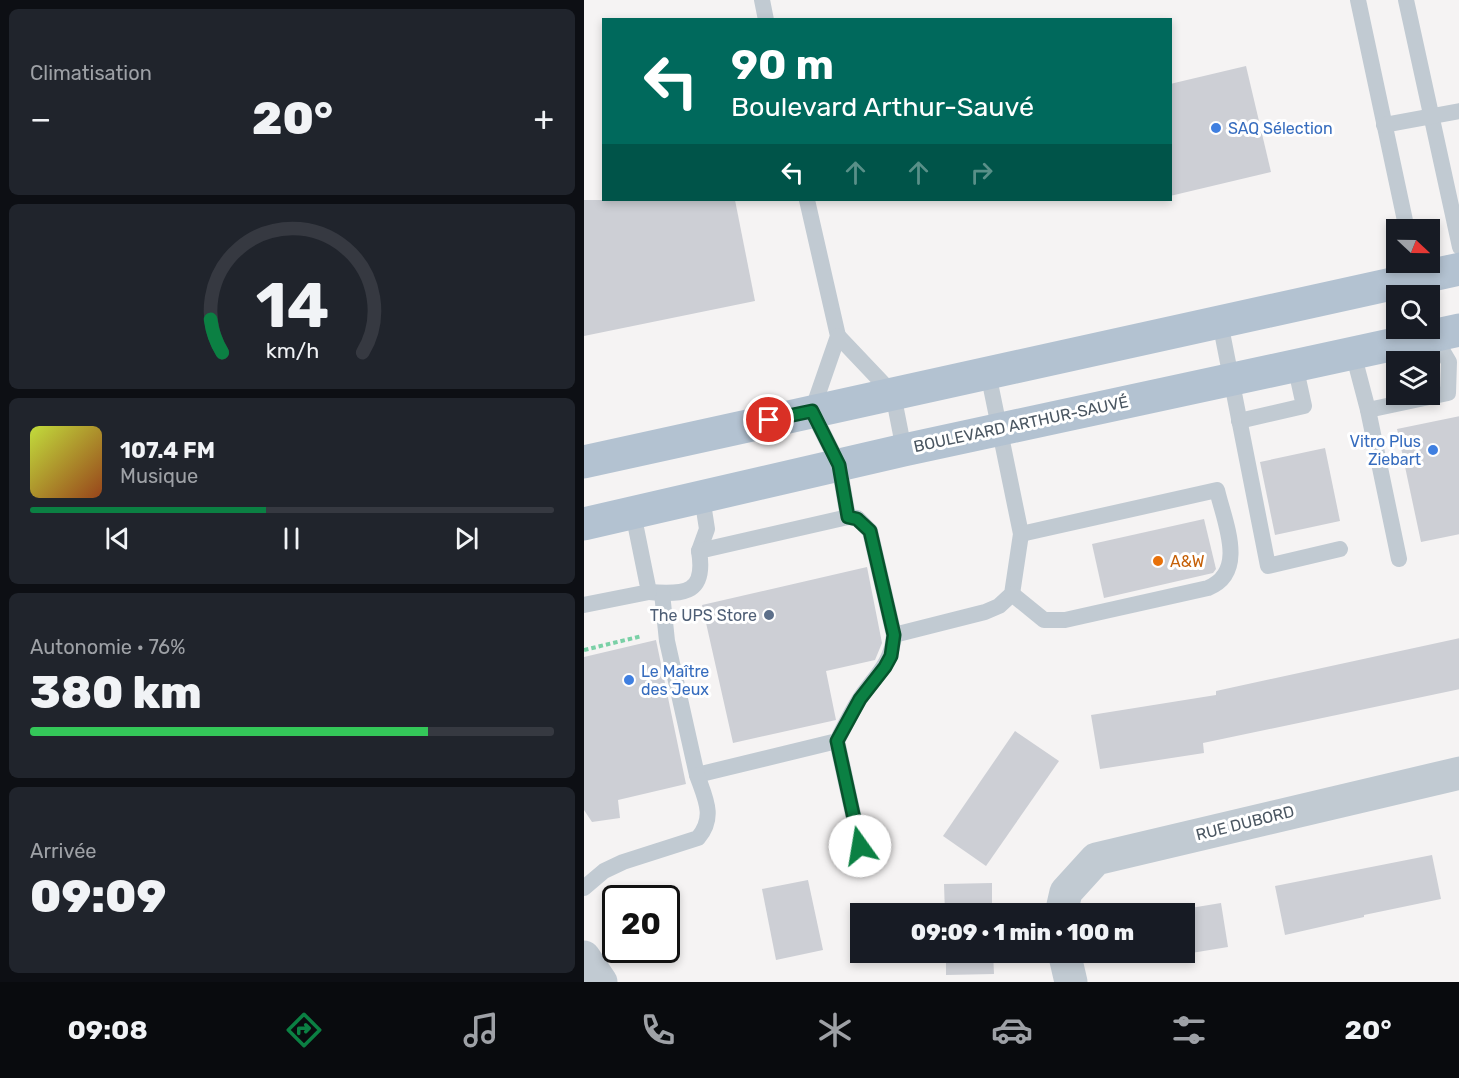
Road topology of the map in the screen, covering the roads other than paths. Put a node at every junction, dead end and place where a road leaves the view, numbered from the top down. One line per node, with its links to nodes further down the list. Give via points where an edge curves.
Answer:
1 (762, 0): 4 (lane)
2 (1358, 0): 7 (lane)
3 (1406, 0): 6 (lane)
4 (766, 18)
5 (1460, 111): 6 (lane)
6 (1431, 116): 7 (lane); 10 (lane)
7 (1385, 125): 9 (lane)
8 (807, 201): 14 (lane)
9 (1405, 219)
10 (1460, 247)
11 (1460, 269): 12 (main road)
12 (1418, 279): 13 (main road)
13 (1220, 322): 18 (main road); 19 (lane)
14 (838, 336): 20 (lane); 22 (lane)
15 (1446, 340): 16 (main road, BOULEVARD ARTHUR-SAUVÉ); 21 (lane, via 1448,393)
16 (1353, 353): 17 (main road, BOULEVARD ARTHUR-SAUVÉ); 21 (lane)
17 (1295, 365): 19 (main road, BOULEVARD ARTHUR-SAUVÉ); 23 (lane, via 1304,406)
18 (988, 373): 20 (main road); 24 (lane)
19 (1230, 380): 23 (lane); 24 (main road, BOULEVARD ARTHUR-SAUVÉ)
20 (893, 394): 22 (main road); 25 (lane)
21 (1368, 410): 35 (lane)
22 (812, 411): 26 (main road); 27 (lane)
23 (1239, 421): 33 (lane, via 1268,566)
24 (998, 429): 25 (main road, BOULEVARD ARTHUR-SAUVÉ); 32 (lane)
25 (904, 450): 27 (main road, BOULEVARD ARTHUR-SAUVÉ)
26 (584, 462)
27 (839, 465): 28 (main road, BOULEVARD ARTHUR-SAUVÉ); 30 (lane)
28 (702, 497): 29 (main road, BOULEVARD ARTHUR-SAUVÉ); 34 (lane, via 707,529)
29 (633, 513): 31 (main road, BOULEVARD ARTHUR-SAUVÉ); 36 (lane)
30 (848, 517): 34 (lane); 39 (lane, via 857,519 870,531)
31 (584, 524)
32 (1021, 534): 37 (lane); 37 (lane, via 1217,490 1232,560 1227,575 1216,585 1057,621 1036,616)
33 (1340, 549)
34 (699, 550): 36 (lane, via 702,569 695,587 673,594)
35 (1399, 559)
36 (656, 593): 38 (lane); 42 (lane)
37 (1012, 594): 39 (lane, via 985,612)
38 (584, 605)
39 (894, 635): 40 (lane, via 891,656 860,699)
40 (837, 741): 42 (lane); 43 (lane)
41 (1460, 772): 45 (street, RUE DUBORD, via 1096,859 1066,892)
42 (697, 775): 44 (lane, via 709,819 698,838 623,862 604,871)
43 (860, 846)
44 (584, 888)
45 (1064, 903)
46 (584, 957): 48 (street)
47 (1067, 963): 49 (street)
48 (601, 982)
49 (1071, 982)

